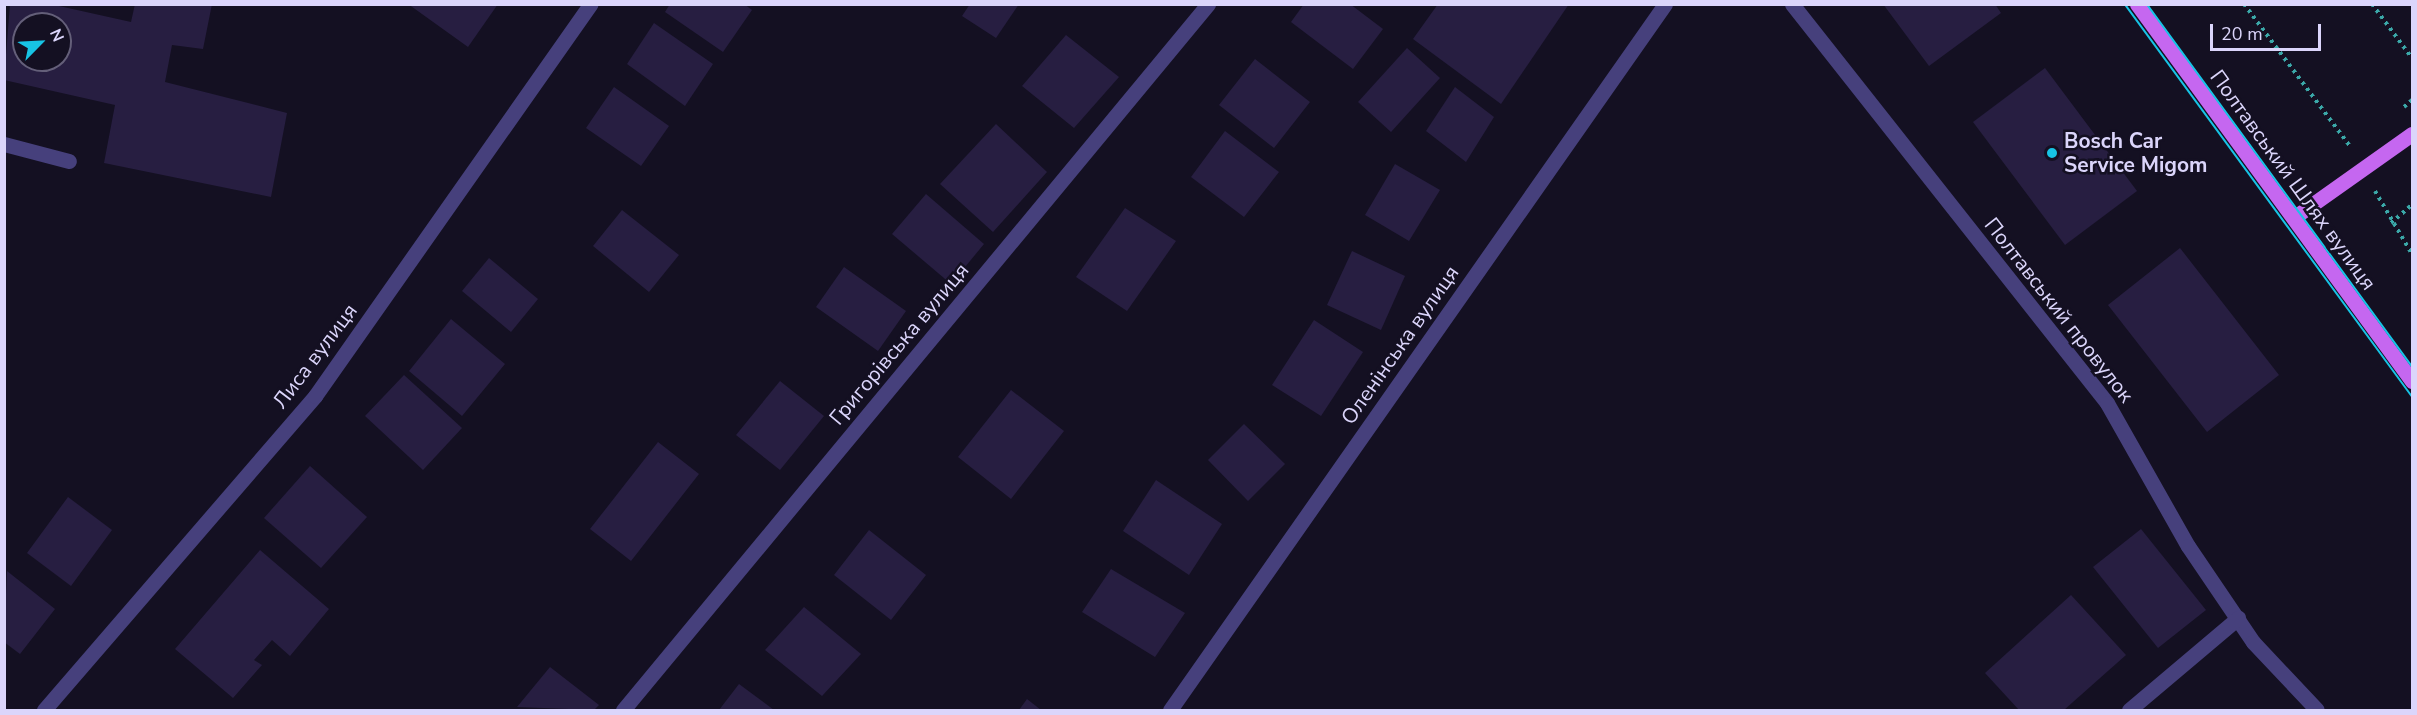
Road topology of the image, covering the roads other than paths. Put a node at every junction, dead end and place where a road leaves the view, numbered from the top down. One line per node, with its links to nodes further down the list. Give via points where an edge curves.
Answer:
1 (590, 4): 12 (street, Лиса вулиця, via 315,396)
2 (1208, 4): 13 (street, Григорівська вулиця)
3 (1665, 4): 14 (street, Оленінська вулиця)
4 (1792, 4): 11 (street, Полтавський провулок, via 2108,403 2188,546)
5 (2137, 4): 9 (main road, Полтавський Шлях вулиця)
6 (2412, 134): 9 (main road)
7 (4, 144): 8 (street)
8 (69, 161)
9 (2296, 216): 10 (main road, Полтавський Шлях вулиця)
10 (2412, 381)
11 (2238, 618): 15 (street); 16 (street, Полтавський провулок)
12 (44, 711)
13 (623, 711)
14 (1170, 711)
15 (2129, 711)
16 (2317, 711)

